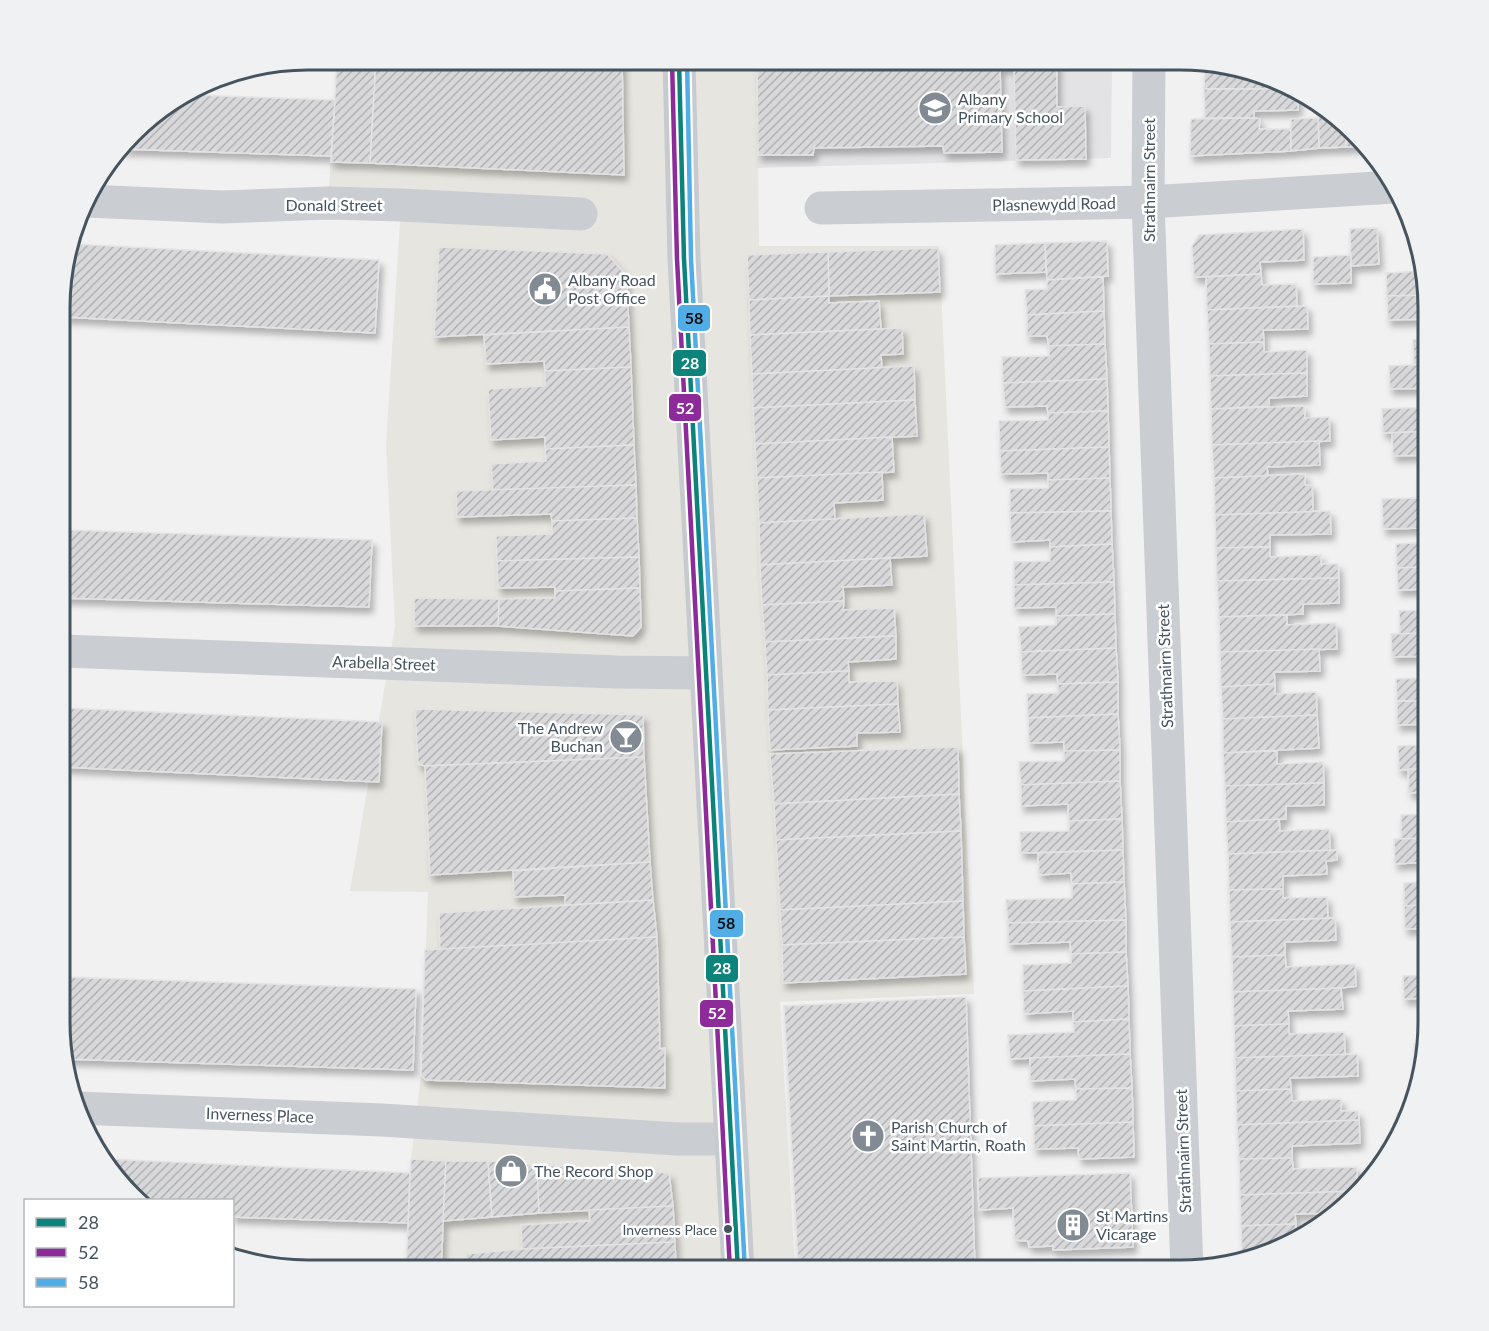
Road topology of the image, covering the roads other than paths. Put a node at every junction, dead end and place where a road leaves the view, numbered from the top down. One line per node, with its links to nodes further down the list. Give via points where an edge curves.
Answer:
1 (679, 70): 9 (main road, via 682,210)
2 (1149, 70): 5 (street, Strathnairn Street)
3 (1385, 188): 5 (street, Plasnewydd Road)
4 (96, 201): 7 (street, Donald Street, via 222,207 370,204)
5 (1148, 202): 6 (street, Plasnewydd Road); 13 (street, Strathnairn Street)
6 (821, 208)
7 (581, 214)
8 (70, 651): 9 (street, Arabella Street)
9 (705, 673): 11 (main road)
10 (87, 1108): 11 (street, Inverness Place)
11 (730, 1139): 12 (main road)
12 (737, 1261)
13 (1187, 1261)

